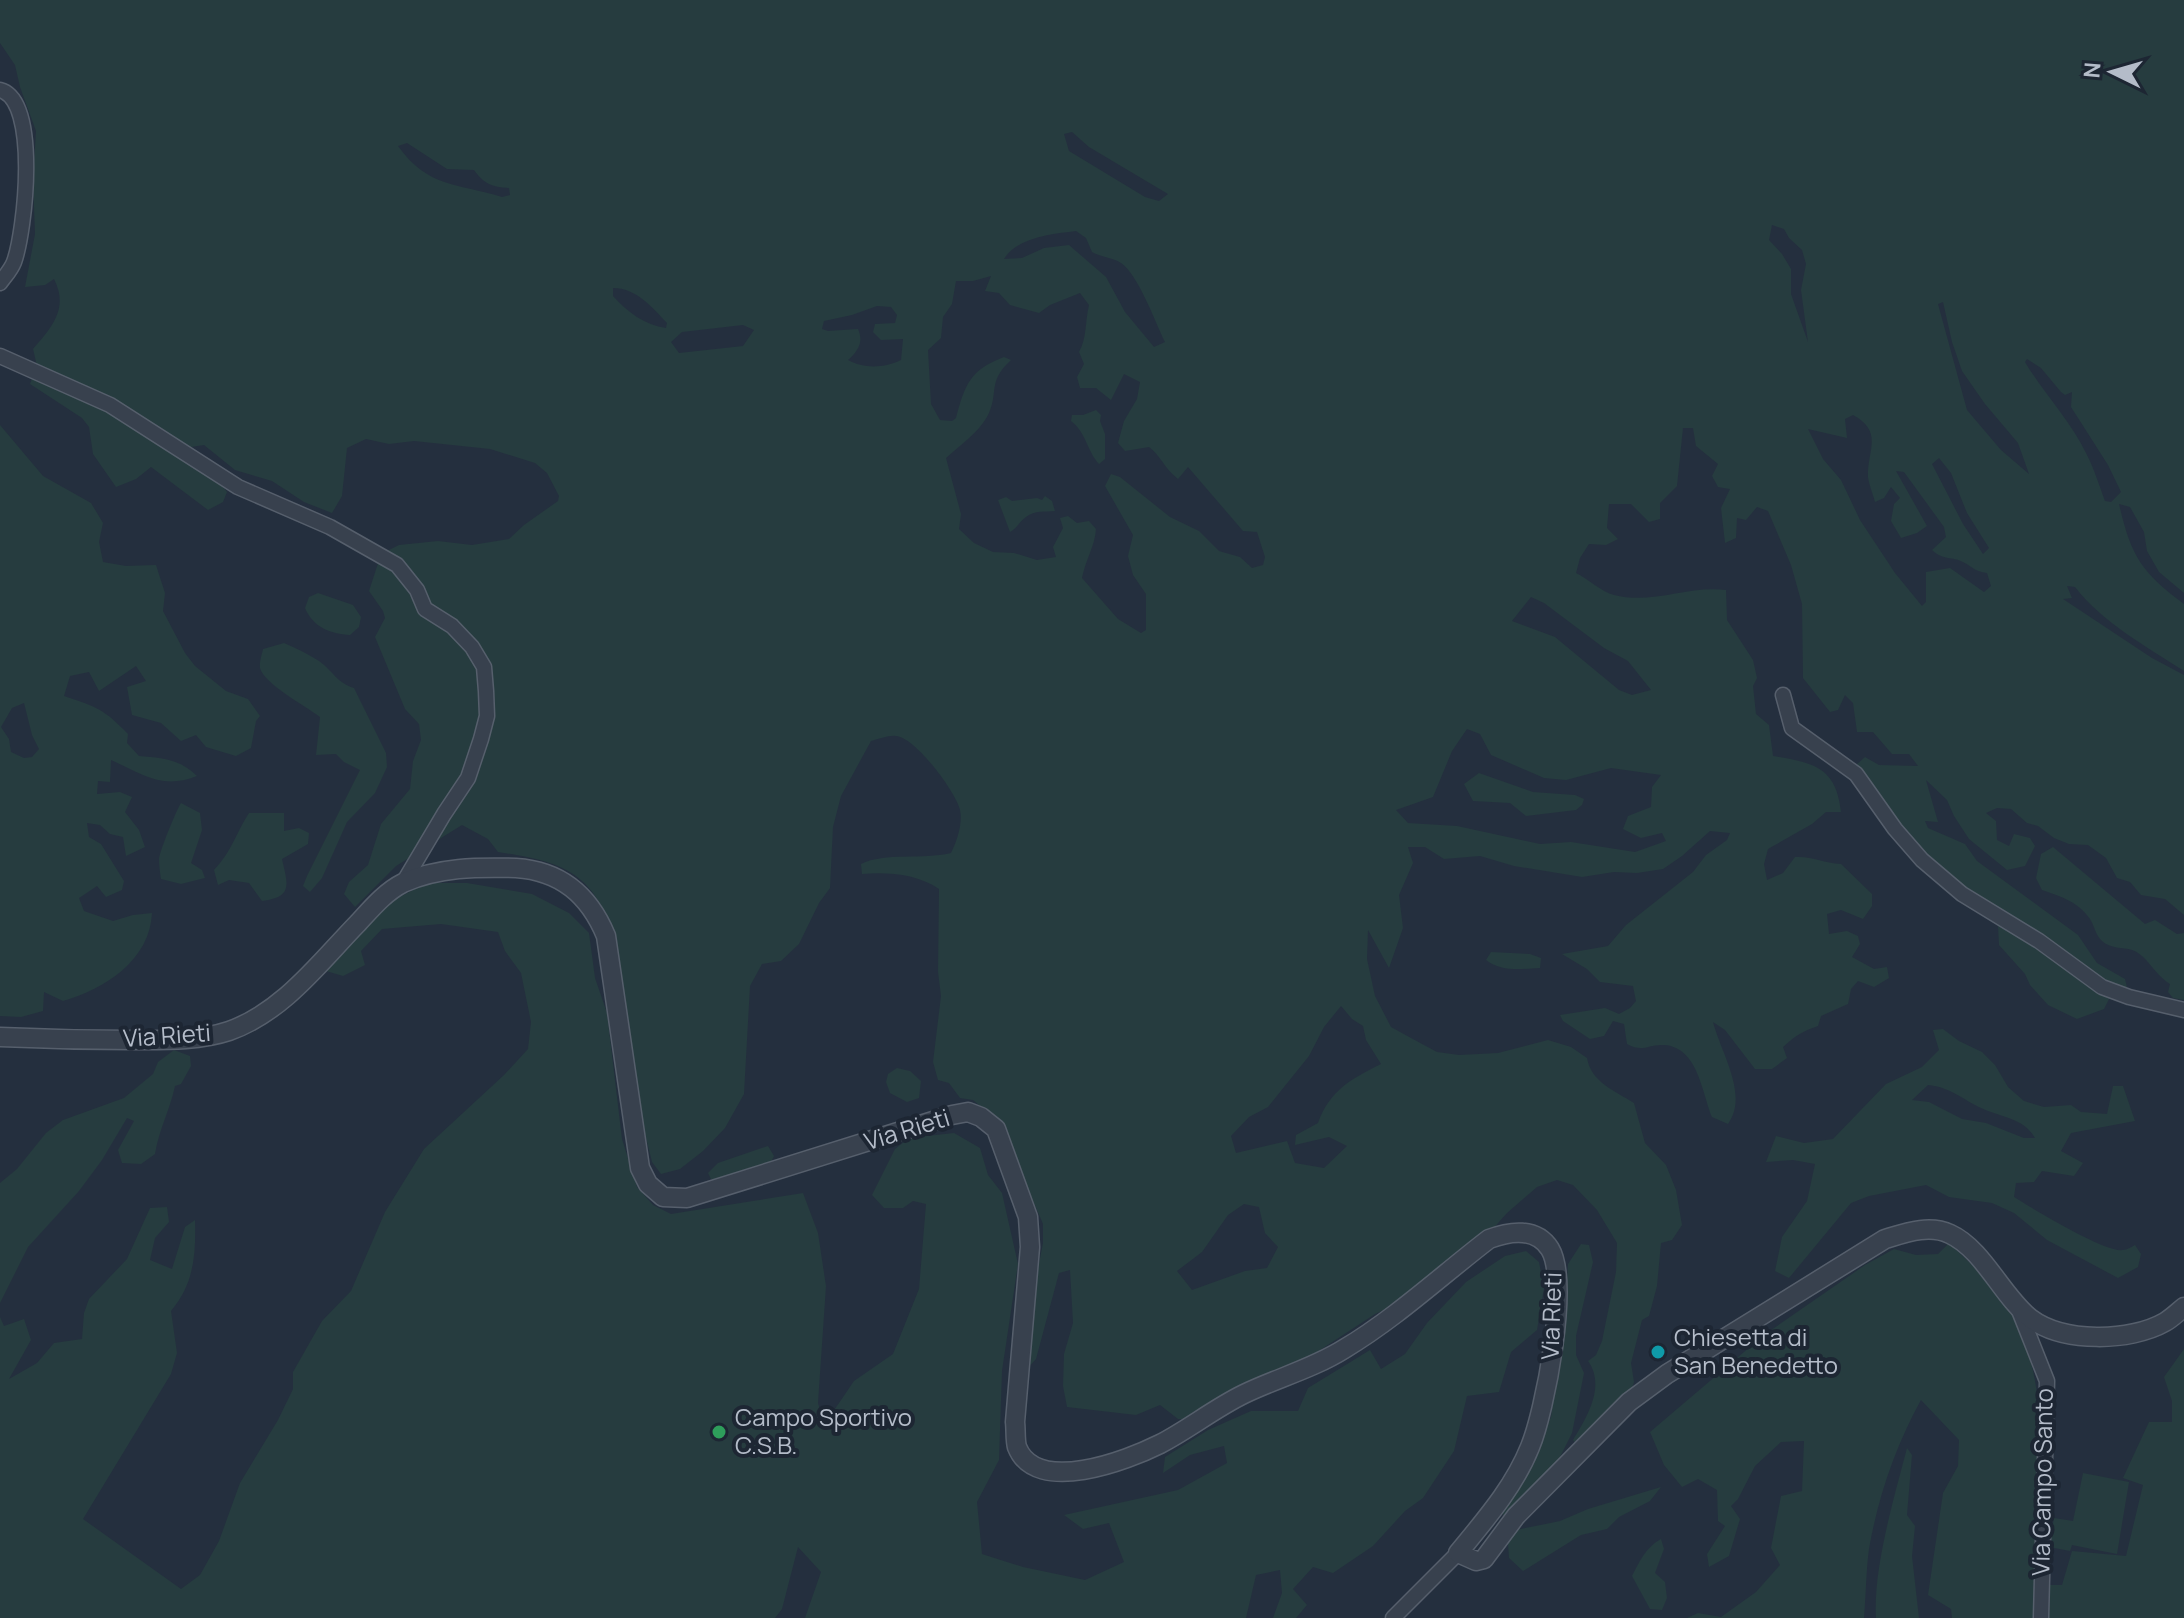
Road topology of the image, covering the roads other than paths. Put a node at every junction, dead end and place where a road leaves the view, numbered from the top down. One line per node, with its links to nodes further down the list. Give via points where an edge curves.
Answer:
1 (0, 90): 2 (street, via 14,100 22,119 27,178 14,262)
2 (0, 283)
3 (0, 356): 5 (street, via 110,405 238,487 330,527 397,565 425,609 472,647 484,667 487,716 481,739 468,778)
4 (1783, 695): 6 (street, via 1792,728 1856,774 1904,840 1962,894 2102,987)
5 (403, 883): 7 (street, Via Rieti, via 372,907 272,1009 228,1031 169,1040); 10 (street, Via Rieti, via 469,866 534,869 571,885 588,902 606,936 640,1168 663,1197 687,1198 952,1115 968,1112 996,1129 1028,1217 1015,1422 1016,1445 1038,1469 1072,1472 1159,1445 1243,1394 1345,1349 1489,1239 1521,1231 1542,1241 1556,1265 1553,1348 1543,1413 1513,1481)
6 (2184, 1010)
7 (0, 1037)
8 (2016, 1303): 9 (street, via 2031,1319 2077,1336 2125,1336 2168,1321); 10 (street, via 1953,1235 1927,1230 1885,1239 1667,1374 1629,1402 1550,1481 1484,1559); 12 (street, Via Campo Santo, via 2047,1381)
9 (2184, 1307)
10 (1458, 1553): 11 (street)
11 (1393, 1618)
12 (2041, 1618)

